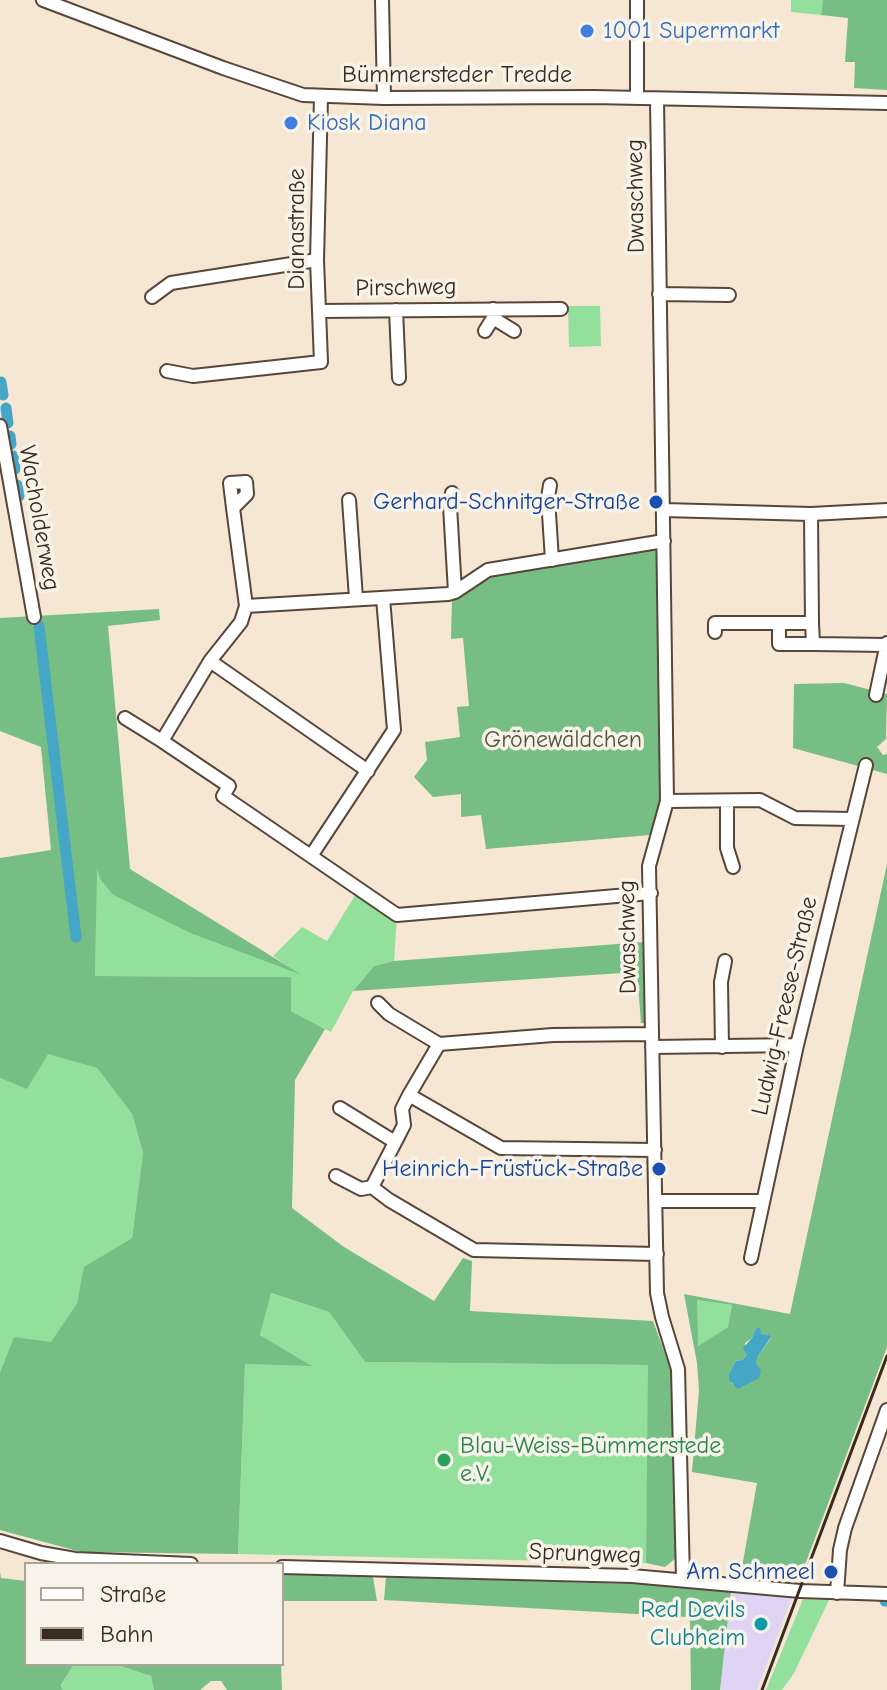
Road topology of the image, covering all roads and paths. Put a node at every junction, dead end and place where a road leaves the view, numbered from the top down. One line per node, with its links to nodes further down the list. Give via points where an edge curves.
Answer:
1 (43, 0): 4 (street, Bümmersteder Tredde, via 286,91)
2 (382, 0): 5 (street)
3 (637, 0): 6 (street)
4 (321, 97): 5 (street, Bümmersteder Tredde); 9 (street, Dianastraße)
5 (384, 98): 6 (street, Bümmersteder Tredde)
6 (637, 98): 7 (street, Bümmersteder Tredde)
7 (657, 99): 8 (street, Bümmersteder Tredde); 10 (street, Dwaschweg)
8 (887, 103)
9 (317, 260): 12 (street, via 171,283); 15 (street, Dianastraße)
10 (659, 294): 11 (street); 26 (street, Dwaschweg)
11 (729, 295)
12 (152, 297)
13 (561, 309): 16 (street, Pirschweg)
14 (396, 310): 15 (street, Pirschweg); 16 (street, Pirschweg); 20 (street)
15 (319, 311): 19 (street, Dianastraße, via 321,362 193,376)
16 (493, 314): 17 (street); 18 (street)
17 (485, 331)
18 (514, 331)
19 (167, 371)
20 (399, 378)
21 (0, 426): 35 (street, Wacholderweg)
22 (550, 485): 30 (street)
23 (452, 493): 31 (street)
24 (349, 500): 32 (street)
25 (233, 508): 34 (street)
26 (664, 510): 28 (street); 29 (street, Dwaschweg)
27 (887, 510): 28 (street)
28 (811, 514): 37 (street)
29 (664, 541): 30 (street); 47 (street, Dwaschweg)
30 (552, 560): 31 (street, via 488,570)
31 (455, 592): 33 (street)
32 (356, 598): 33 (street); 34 (street)
33 (383, 598): 46 (street, via 394,730)
34 (246, 606): 41 (street, via 241,622)
35 (34, 617)
36 (779, 623): 37 (street); 38 (street, via 715,623); 39 (street, via 779,644)
37 (812, 623): 39 (street)
38 (715, 632)
39 (813, 644): 40 (street)
40 (887, 644): 42 (street)
41 (210, 661): 44 (street); 46 (street)
42 (876, 695)
43 (125, 718): 44 (street)
44 (162, 741): 50 (street, via 229,786 223,796)
45 (866, 765): 49 (street, Ludwig-Freese-Straße)
46 (368, 771): 50 (street)
47 (667, 801): 48 (street); 52 (street, Dwaschweg, via 649,866)
48 (727, 801): 49 (street, via 760,800 795,818); 51 (street, via 727,848)
49 (852, 819): 57 (street, Ludwig-Freese-Straße)
50 (311, 856): 52 (street, via 397,915)
51 (733, 867)
52 (651, 893): 55 (street, Dwaschweg)
53 (725, 961): 58 (street)
54 (378, 1003): 56 (street)
55 (652, 1041): 56 (street, via 553,1035); 58 (street); 62 (street, Dwaschweg)
56 (439, 1044): 59 (street)
57 (797, 1045): 58 (street); 66 (street, Ludwig-Freese-Straße)
58 (722, 1047)
59 (409, 1095): 61 (street); 62 (street, via 501,1148)
60 (340, 1108): 61 (street)
61 (395, 1142): 64 (street)
62 (655, 1150): 65 (street, Dwaschweg)
63 (336, 1176): 64 (street, via 361,1189)
64 (372, 1187): 67 (street, via 474,1250)
65 (657, 1201): 66 (street); 67 (street, Dwaschweg)
66 (763, 1201): 68 (street, Ludwig-Freese-Straße)
67 (657, 1254): 73 (street, Dwaschweg, via 659,1305 678,1369)
68 (751, 1258)
69 (887, 1410): 74 (street, via 845,1528)
70 (0, 1541): 71 (street, via 75,1559)
71 (145, 1562)
72 (284, 1567): 73 (street, Sprungweg)
73 (683, 1579): 74 (street, Sprungweg)
74 (837, 1593): 75 (street, Sprungweg)
75 (887, 1594)

